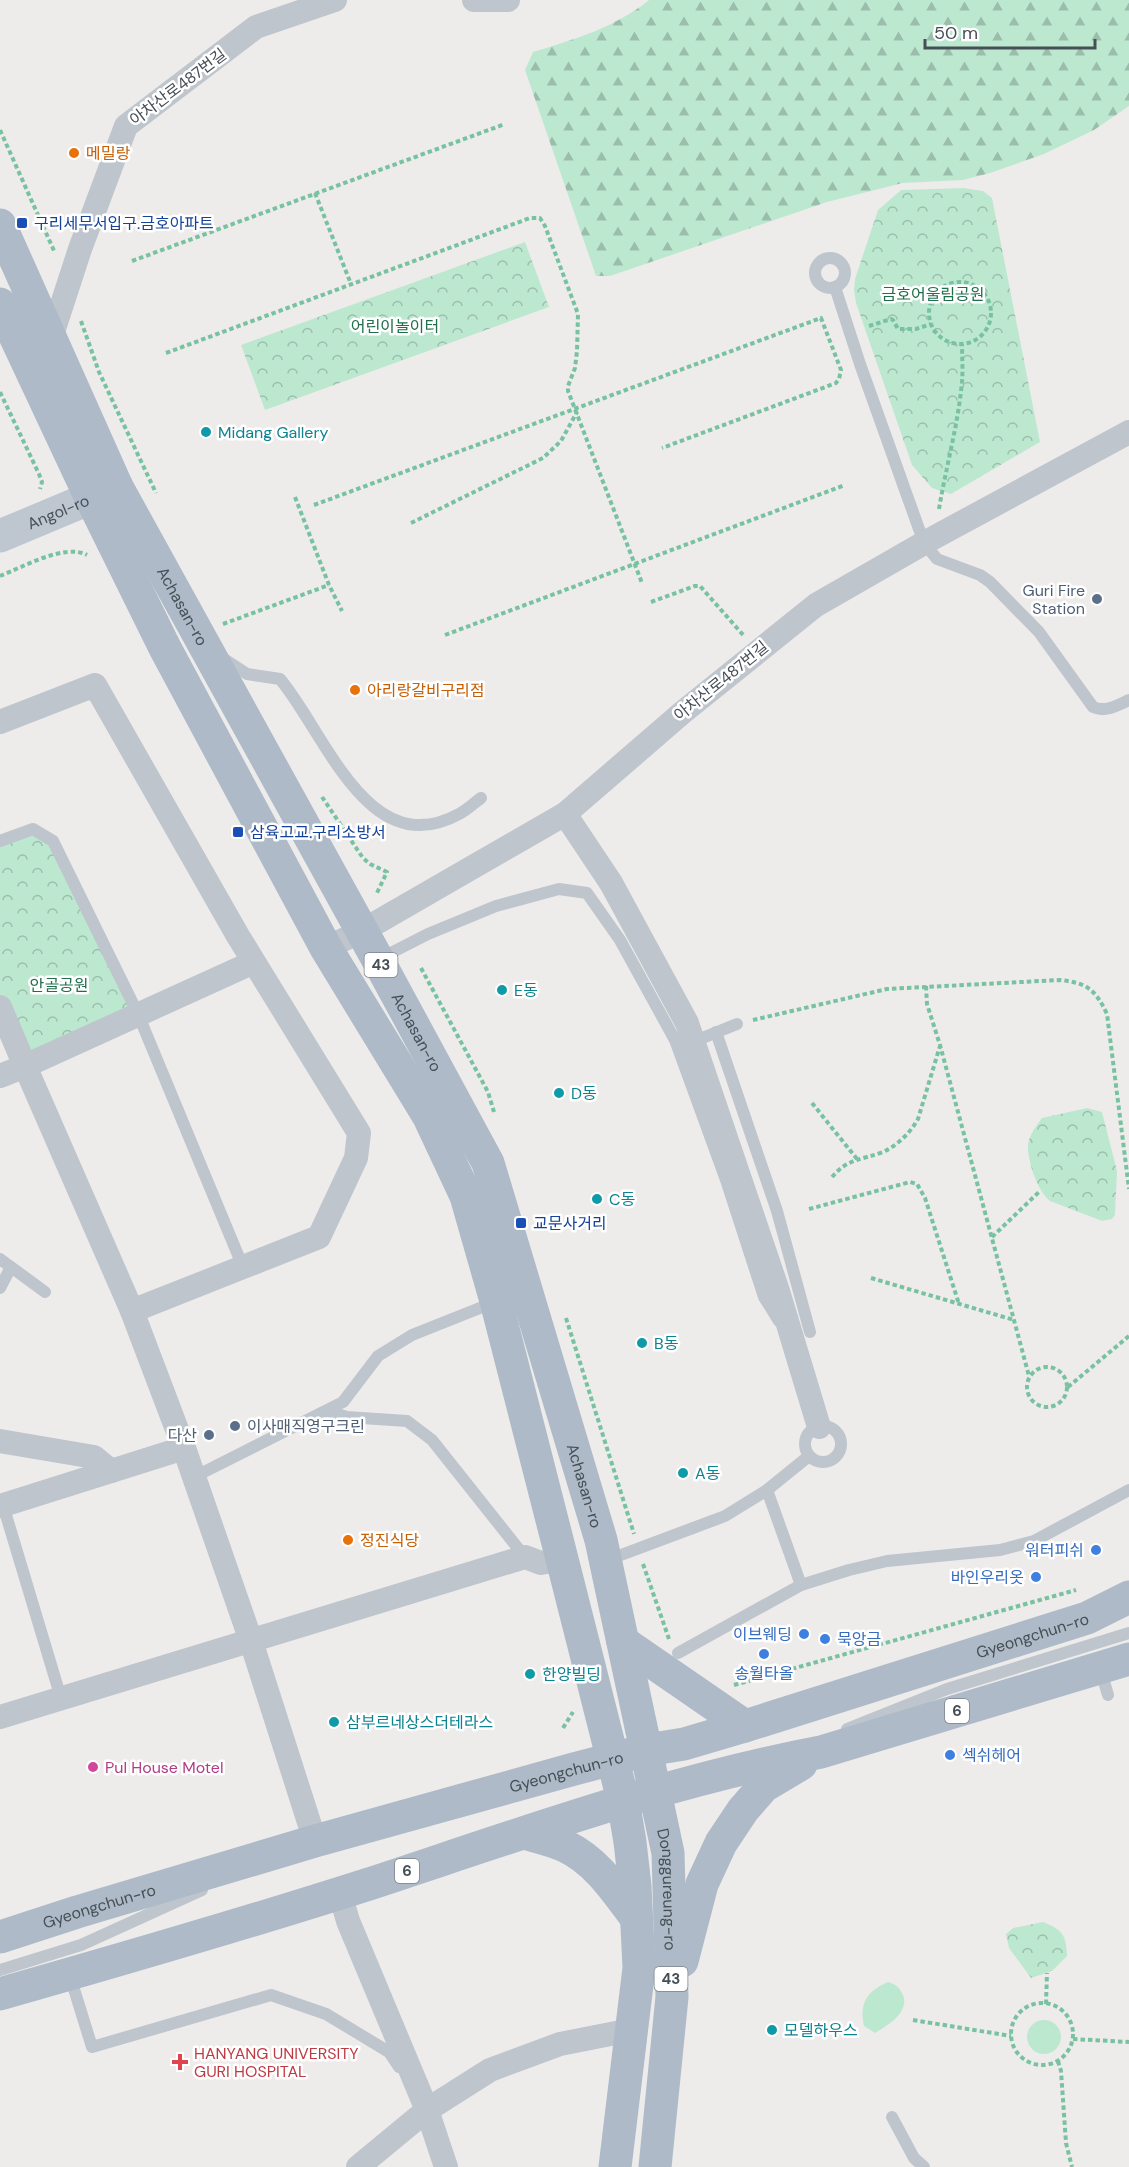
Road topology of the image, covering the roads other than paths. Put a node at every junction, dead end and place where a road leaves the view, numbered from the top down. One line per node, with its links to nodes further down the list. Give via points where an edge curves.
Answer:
1 (335, 0): 7 (street, 아차산로487번길, via 256,27 126,126)
2 (474, 0): 3 (street)
3 (508, 0)
4 (0, 225): 7 (main road, Achasan-ro / 43)
5 (835, 287): 11 (lane)
6 (0, 304): 9 (main road, Achasan-ro / 43)
7 (51, 338): 9 (main road, Achasan-ro / 43)
8 (1129, 432): 11 (street, 아차산로487번길)
9 (104, 493): 10 (street, Angol-ro); 12 (main road, Achasan-ro / 43); 20 (main road, Achasan-ro / 43, via 165,648)
10 (0, 536)
11 (924, 543): 13 (lane, via 937,560 990,582 1040,632 1094,707 1106,710); 16 (street, 아차산로487번길, via 816,605)
12 (215, 637): 15 (lane, via 247,674 280,679 341,771 371,806 405,824 436,824 460,814); 19 (main road, Achasan-ro / 43)
13 (1129, 700)
14 (0, 722): 22 (street, via 95,686)
15 (481, 798)
16 (565, 814): 18 (street); 19 (street, 아차산로487번길)
17 (0, 841): 24 (lane, via 33,829 53,841)
18 (598, 886): 21 (lane, via 559,889 496,906); 27 (street, via 657,965 687,1023)
19 (362, 931): 20 (street, 아차산로487번길); 21 (main road, Achasan-ro / 43)
20 (326, 948): 35 (main road, Achasan-ro / 43, via 429,1117 466,1196)
21 (378, 960): 50 (main road, Achasan-ro / 43, via 488,1163)
22 (254, 962): 24 (street); 32 (street, via 360,1133 356,1158 319,1237)
23 (0, 1006): 28 (street)
24 (138, 1014): 28 (street); 32 (lane)
25 (737, 1024): 26 (lane)
26 (716, 1032): 27 (lane); 37 (lane, via 777,1211)
27 (686, 1046): 37 (street, via 777,1288)
28 (25, 1066): 29 (street); 36 (street)
29 (0, 1076)
30 (0, 1259): 31 (lane)
31 (11, 1267): 33 (lane); 34 (lane)
32 (243, 1267): 36 (street)
33 (0, 1288)
34 (45, 1292)
35 (496, 1301): 38 (lane, via 412,1335 378,1356 343,1402); 49 (main road, Achasan-ro / 43)
36 (132, 1311): 41 (street)
37 (802, 1340): 39 (street)
38 (327, 1411): 44 (lane); 48 (lane, via 347,1417 407,1422 432,1440)
39 (819, 1427): 42 (lane, via 807,1438); 42 (lane, via 835,1431 841,1447 836,1457 826,1462)
40 (0, 1441): 43 (street, via 94,1458)
41 (184, 1448): 43 (street); 44 (street)
42 (809, 1456): 45 (lane)
43 (111, 1471): 47 (street)
44 (194, 1477): 56 (street)
45 (767, 1490): 50 (lane, via 725,1516); 51 (lane)
46 (1129, 1490): 51 (lane, via 1020,1546 887,1561)
47 (1, 1506): 60 (lane)
48 (525, 1557): 49 (street, via 542,1563); 56 (street)
49 (562, 1559): 66 (main road, Achasan-ro / 43)
50 (605, 1561): 57 (main road, Achasan-ro / 43)
51 (801, 1585): 58 (lane)
52 (1129, 1597): 53 (main road, Gyeongchun-ro)
53 (1085, 1603): 54 (lane); 62 (main road, Gyeongchun-ro)
54 (1129, 1613)
55 (1129, 1633): 65 (lane, via 947,1689)
56 (251, 1641): 60 (street); 70 (street)
57 (623, 1642): 62 (main road); 63 (main road, Achasan-ro / 43)
58 (678, 1653)
59 (1112, 1674): 64 (main road, 6)
60 (60, 1698): 61 (street)
61 (0, 1717)
62 (745, 1726): 63 (main road, Gyeongchun-ro)
63 (647, 1750): 66 (main road, Gyeongchun-ro); 67 (main road, Achasan-ro / 43)
64 (821, 1752): 65 (main road, 6); 77 (main road, via 764,1786 721,1843 702,1884)
65 (784, 1759): 67 (main road, 6)
66 (611, 1760): 68 (main road, Achasan-ro / 43); 70 (main road, Gyeongchun-ro)
67 (656, 1792): 68 (main road, 6); 77 (main road, Donggureung-ro / 43, via 669,1863)
68 (622, 1800): 69 (main road, 6); 72 (main road, Donggureung-ro / 43)
69 (524, 1833): 71 (main road, 6); 72 (main road, via 564,1845 584,1857 611,1884)
70 (305, 1844): 73 (main road, Gyeongchun-ro); 74 (lane, via 81,1945)
71 (340, 1893): 76 (main road, 6); 79 (street, via 348,1921)
72 (637, 1920): 78 (main road, Donggureung-ro / 43, via 639,1968)
73 (0, 1937)
74 (0, 1970)
75 (74, 1989): 79 (lane, via 92,2047 271,1995 326,2013 389,2052)
76 (0, 1994)
77 (672, 1997): 84 (main road, Donggureung-ro / 43)
78 (631, 2030): 79 (street, via 560,2044 490,2070); 83 (main road, Donggureung-ro / 43)
79 (428, 2110): 81 (street); 82 (street)
80 (892, 2117): 85 (lane)
81 (358, 2167)
82 (446, 2167)
83 (615, 2167)
84 (655, 2167)
85 (924, 2167)

